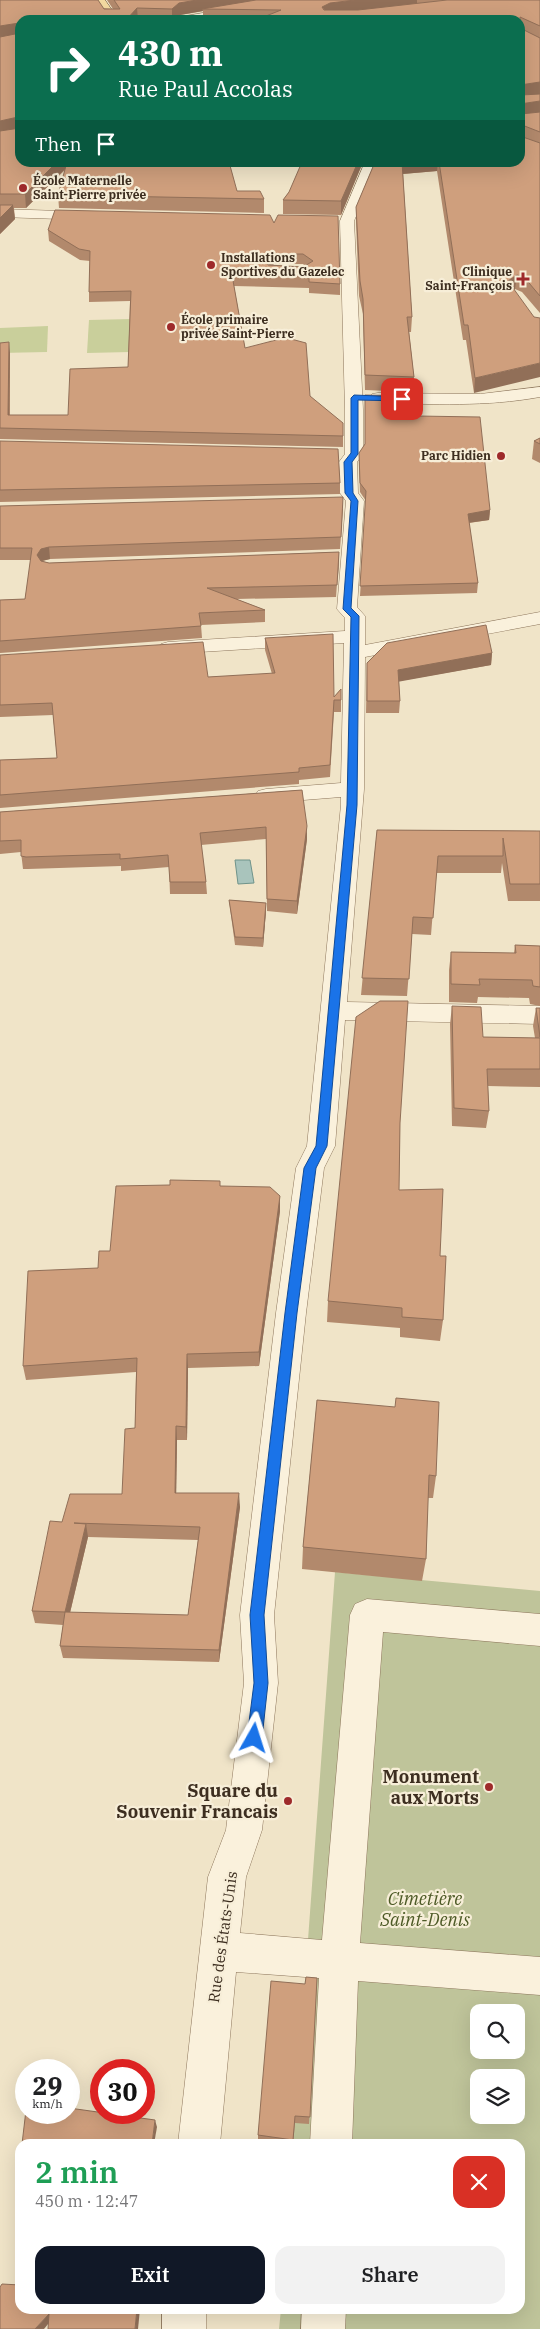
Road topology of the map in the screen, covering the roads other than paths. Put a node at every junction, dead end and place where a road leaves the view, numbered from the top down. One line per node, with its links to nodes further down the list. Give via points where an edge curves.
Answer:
1 (99, 0): 4 (main road)
2 (297, 0): 3 (street)
3 (175, 13)
4 (107, 15)
5 (370, 167): 9 (street, Rue des États-Unis)
6 (0, 213): 7 (street)
7 (104, 217)
8 (328, 221): 9 (street)
9 (347, 221): 10 (street, Rue des États-Unis)
10 (349, 270): 11 (street); 13 (street, Rue des États-Unis)
11 (332, 271)
12 (540, 392): 13 (street, via 513,398 471,400)
13 (354, 397): 15 (street, Rue des États-Unis, via 344,454 348,462 349,493 345,501 342,557 347,609 355,616)
14 (540, 618): 15 (street)
15 (354, 645): 16 (street); 17 (street, Rue des États-Unis)
16 (147, 649)
17 (353, 790): 18 (street); 19 (street, Rue des États-Unis)
18 (245, 797)
19 (335, 1011): 20 (street); 22 (street, Rue des États-Unis, via 321,1146 310,1168 291,1313 257,1615 261,1683 244,1830 227,1878)
20 (540, 1015)
21 (540, 1630): 23 (street, via 367,1615)
22 (219, 1951): 23 (street); 25 (street, Rue des États-Unis)
23 (338, 1961): 24 (street); 26 (street)
24 (540, 1976)
25 (200, 2139)
26 (331, 2139)
27 (184, 2314): 29 (street)
28 (324, 2314): 30 (street)
29 (184, 2329)
30 (323, 2329)

